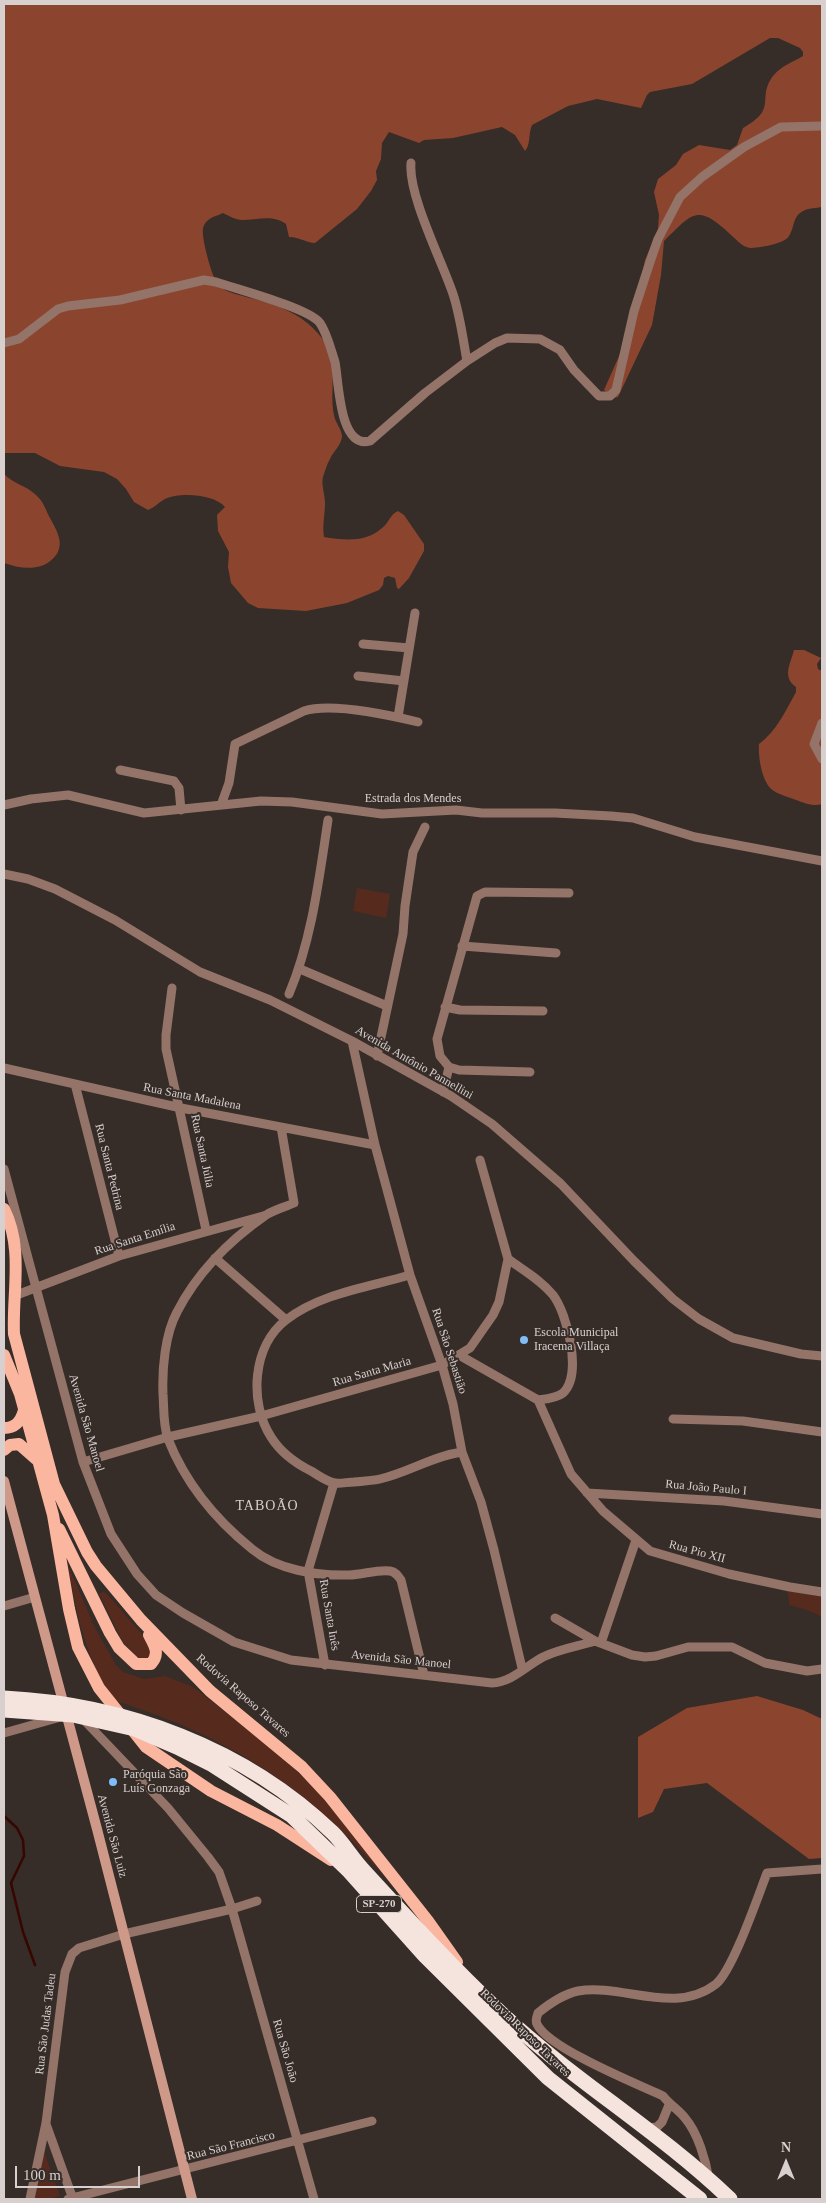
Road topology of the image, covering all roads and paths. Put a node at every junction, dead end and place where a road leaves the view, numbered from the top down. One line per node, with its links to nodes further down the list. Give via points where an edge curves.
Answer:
1 (822, 126): 4 (street, via 781,127 744,147 680,197 658,239 634,311 616,390 610,396 599,396 560,350 540,338 507,338)
2 (411, 163): 4 (street, via 410,174 416,194 454,296)
3 (4, 344): 4 (street, via 19,339 58,309 68,306 128,298 191,282 216,282 296,309 319,322 335,363 346,424 353,438 363,443 370,441)
4 (467, 362)
5 (415, 613): 7 (street)
6 (362, 644): 7 (street)
7 (409, 648): 9 (street)
8 (358, 676): 9 (street)
9 (404, 681): 10 (street)
10 (398, 717): 11 (street); 15 (street, via 328,708 304,711 234,744)
11 (418, 722)
12 (822, 722): 13 (street, via 814,744)
13 (822, 759)
14 (120, 770): 19 (street, via 174,781 179,788)
15 (229, 783): 16 (street); 17 (street)
16 (236, 803): 17 (street, Estrada dos Mendes); 22 (street, Estrada dos Mendes, via 292,802 382,814 456,810 633,818 695,837)
17 (221, 804): 19 (street, Estrada dos Mendes)
18 (4, 805): 19 (street, Estrada dos Mendes, via 68,795 144,813)
19 (181, 810)
20 (328, 820): 27 (street)
21 (425, 827): 30 (street, via 413,852 403,934)
22 (822, 861)
23 (4, 874): 33 (street, Avenida Antônio Pannellini, via 55,890 114,920 200,972 270,1000)
24 (569, 892): 25 (street, via 480,894 475,900)
25 (462, 946): 26 (street); 31 (street)
26 (556, 953)
27 (300, 968): 29 (street); 30 (street)
28 (172, 988): 40 (street, Rua Santa Júlia, via 166,1049)
29 (290, 994)
30 (386, 1006): 34 (street)
31 (445, 1007): 32 (street); 35 (street, via 437,1039 440,1056)
32 (543, 1011)
33 (352, 1041): 34 (street, Avenida Antônio Pannellini); 42 (street, Rua São Sebastião)
34 (377, 1056): 39 (street, Avenida Antônio Pannellini)
35 (449, 1067): 37 (street); 39 (street)
36 (4, 1068): 38 (street, Rua Santa Madalena)
37 (530, 1072)
38 (75, 1084): 40 (street, Rua Santa Madalena); 48 (street, Rua Santa Pedrina)
39 (443, 1092): 59 (street, Avenida Antônio Pannellini, via 492,1124 555,1178 651,1278 699,1319 733,1338)
40 (181, 1108): 41 (street, Rua Santa Madalena); 47 (street, Rua Santa Júlia)
41 (281, 1127): 42 (street, Rua Santa Madalena); 46 (street, via 294,1203)
42 (375, 1146): 52 (street, Rua São Sebastião)
43 (480, 1160): 50 (street, Rua Santa Maria)
44 (4, 1169): 53 (street, Avenida São Manoel)
45 (4, 1210): 51 (main road, SP-270)
46 (267, 1215): 47 (street, Rua Santa Emília); 49 (street)
47 (206, 1230): 48 (street, Rua Santa Emília)
48 (119, 1256): 54 (street, Rua Santa Emília)
49 (215, 1258): 56 (street); 67 (street, via 176,1313 165,1351 162,1381)
50 (508, 1259): 57 (street, Rua Santa Maria, via 493,1315 470,1348); 61 (street, via 537,1280 559,1304 571,1347 572,1370 567,1388 554,1397)
51 (17, 1261): 53 (street); 55 (main road, SP-270)
52 (410, 1275): 56 (street, via 324,1299); 60 (street, Rua São Sebastião)
53 (33, 1276): 54 (street, Avenida São Manoel)
54 (36, 1286): 55 (street, Rua Santa Emília); 71 (street, Avenida São Manoel)
55 (14, 1296): 62 (main road, SP-270, via 14,1334)
56 (286, 1320): 63 (street, via 276,1330 261,1357 257,1399)
57 (459, 1355): 60 (street, Rua Santa Maria); 61 (street)
58 (4, 1356): 62 (main road, Rodovia Raposo Tavares / SP-270)
59 (822, 1356)
60 (442, 1366): 63 (street, Rua Santa Maria); 69 (street, Rua São Sebastião)
61 (538, 1400): 74 (street, Rua Pio XII, via 571,1474)
62 (30, 1410): 65 (main road, via 17,1424); 70 (main road, Rodovia Raposo Tavares / SP-270); 83 (main road, Rodovia Raposo Tavares / SP-270, via 63,1505 96,1566)
63 (261, 1416): 67 (street, Rua Santa Maria); 72 (street, via 271,1437 285,1454)
64 (673, 1418): 66 (street, via 743,1421)
65 (4, 1428)
66 (822, 1432)
67 (168, 1437): 71 (street, Rua Santa Maria); 78 (street, via 186,1477 217,1517 253,1551 281,1566)
68 (4, 1450): 70 (main road, via 19,1444)
69 (462, 1452): 72 (street, via 444,1454 378,1480); 86 (street, Rua São Sebastião, via 481,1502)
70 (37, 1460): 76 (main road, Rodovia Raposo Tavares / SP-270)
71 (83, 1462): 85 (street, Avenida São Manoel, via 111,1534 137,1574 156,1595 234,1642 291,1660)
72 (334, 1483): 78 (street, Rua Santa Inês)
73 (4, 1484): 80 (street, Avenida São Luiz)
74 (587, 1492): 75 (street, Rua João Paulo I, via 724,1501); 77 (street, Rua Pio XII)
75 (822, 1514)
76 (53, 1515): 83 (main road, via 110,1633 128,1658 144,1665 156,1658 157,1651); 95 (main road, Rodovia Raposo Tavares / SP-270, via 78,1647 99,1688 146,1747 211,1791 277,1825)
77 (636, 1540): 79 (street, Rua Pio XII, via 664,1557 738,1576); 84 (street)
78 (308, 1571): 85 (street, Rua Santa Inês); 88 (street, via 348,1575 390,1570 397,1573)
79 (822, 1592)
80 (35, 1597): 81 (street); 90 (street, Avenida São Luiz)
81 (4, 1606)
82 (555, 1618): 84 (street)
83 (141, 1620): 99 (main road, Rodovia Raposo Tavares / SP-270, via 210,1691 302,1767 330,1797 428,1921)
84 (598, 1642): 86 (street, Avenida São Manoel, via 545,1656); 87 (street, via 620,1652 645,1657 688,1646 732,1646 765,1663 807,1671)
85 (325, 1665): 88 (street, Avenida São Manoel)
86 (522, 1668): 88 (street, Avenida São Manoel, via 507,1681 492,1684)
87 (822, 1669)
88 (424, 1675)
89 (4, 1698): 99 (highway, Rodovia Raposo Tavares / SP-270, via 57,1701 153,1724 238,1763 307,1810 335,1835 362,1870)
90 (62, 1698): 92 (street, Avenida São Luiz); 97 (street, Rua São João, via 168,1808 219,1872)
91 (4, 1710): 95 (highway, Rodovia Raposo Tavares / SP-270, via 74,1715 135,1729 177,1746 248,1786 292,1816)
92 (66, 1715): 93 (street); 98 (street, Avenida São Luiz)
93 (4, 1733)
94 (822, 1869): 100 (street, via 767,1873 733,1959 717,1983 704,1990 674,1998 600,1990 577,1991 552,2002 538,2013 538,2027 565,2048 663,2096)
95 (348, 1870): 111 (highway, Rodovia Raposo Tavares / SP-270, via 425,1956 548,2078)
96 (257, 1901): 97 (street, Rua São Judas Tadeu)
97 (232, 1909): 98 (street, Rua São Judas Tadeu); 104 (street, Rua São João)
98 (124, 1934): 102 (street, Rua São Judas Tadeu, via 80,1948 67,1962); 105 (street, Avenida São Luiz)
99 (470, 1982): 103 (highway, Rodovia Raposo Tavares / SP-270, via 559,2062)
100 (670, 2105): 103 (street, via 657,2127); 106 (street, via 686,2118 701,2149)
101 (372, 2121): 104 (street, Rua São Francisco)
102 (46, 2124): 107 (street, Rua São Judas Tadeu); 108 (street)
103 (646, 2128): 106 (highway, Rodovia Raposo Tavares / SP-270)
104 (298, 2141): 105 (street, Rua São Francisco); 110 (street, Rua São João)
105 (185, 2170): 108 (street, Rua São Francisco); 109 (street, Avenida São Luiz)
106 (709, 2180): 112 (highway, Rodovia Raposo Tavares / SP-270)
107 (30, 2199)
108 (71, 2199)
109 (192, 2199)
110 (314, 2199)
111 (700, 2199)
112 (730, 2199)

